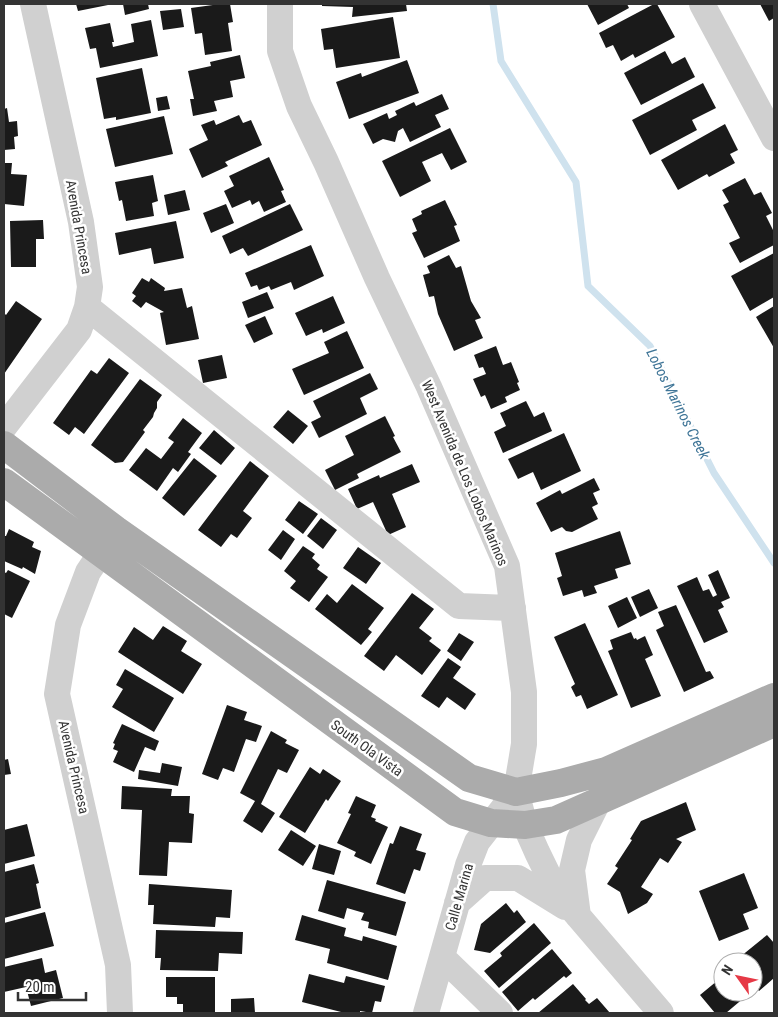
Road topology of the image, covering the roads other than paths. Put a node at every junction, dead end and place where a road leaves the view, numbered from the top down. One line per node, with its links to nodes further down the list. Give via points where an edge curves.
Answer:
1 (33, 4): 5 (street, Avenida Princesa, via 81,222 90,287)
2 (280, 4): 11 (street, West Avenida de Los Lobos Marinos, via 280,52 299,106 429,387 507,566)
3 (702, 4): 4 (street)
4 (774, 138)
5 (87, 307): 6 (street, Avenida Princesa, via 79,330); 11 (street, via 459,606)
6 (4, 427)
7 (4, 445): 9 (main road)
8 (4, 482): 10 (main road, South Ola Vista)
9 (116, 530): 10 (street, Avenida Princesa); 14 (main road, via 469,778)
10 (100, 554): 16 (main road, South Ola Vista, via 454,812); 21 (street, Avenida Princesa, via 88,572 68,625 57,694 118,965)
11 (513, 608): 14 (street, West Avenida de Los Lobos Marinos, via 524,692 524,744)
12 (774, 697): 14 (main road, via 606,771)
13 (774, 723): 15 (main road, South Ola Vista)
14 (516, 792): 16 (street, Calle Marina); 17 (street, West Avenida de Los Lobos Marinos)
15 (598, 802): 17 (main road, South Ola Vista, via 556,820); 19 (street, via 579,840 572,870)
16 (491, 823): 17 (main road, South Ola Vista); 18 (street, Calle Marina, via 477,842)
17 (525, 825): 19 (street, West Avenida de Los Lobos Marinos, via 556,889)
18 (457, 903): 19 (street, via 485,878 518,878); 20 (street, Calle Marina)
19 (578, 916): 24 (street, West Avenida de Los Lobos Marinos)
20 (442, 957): 22 (street, Calle Marina); 23 (street)
21 (120, 1013)
22 (426, 1013)
23 (500, 1013)
24 (661, 1013)

